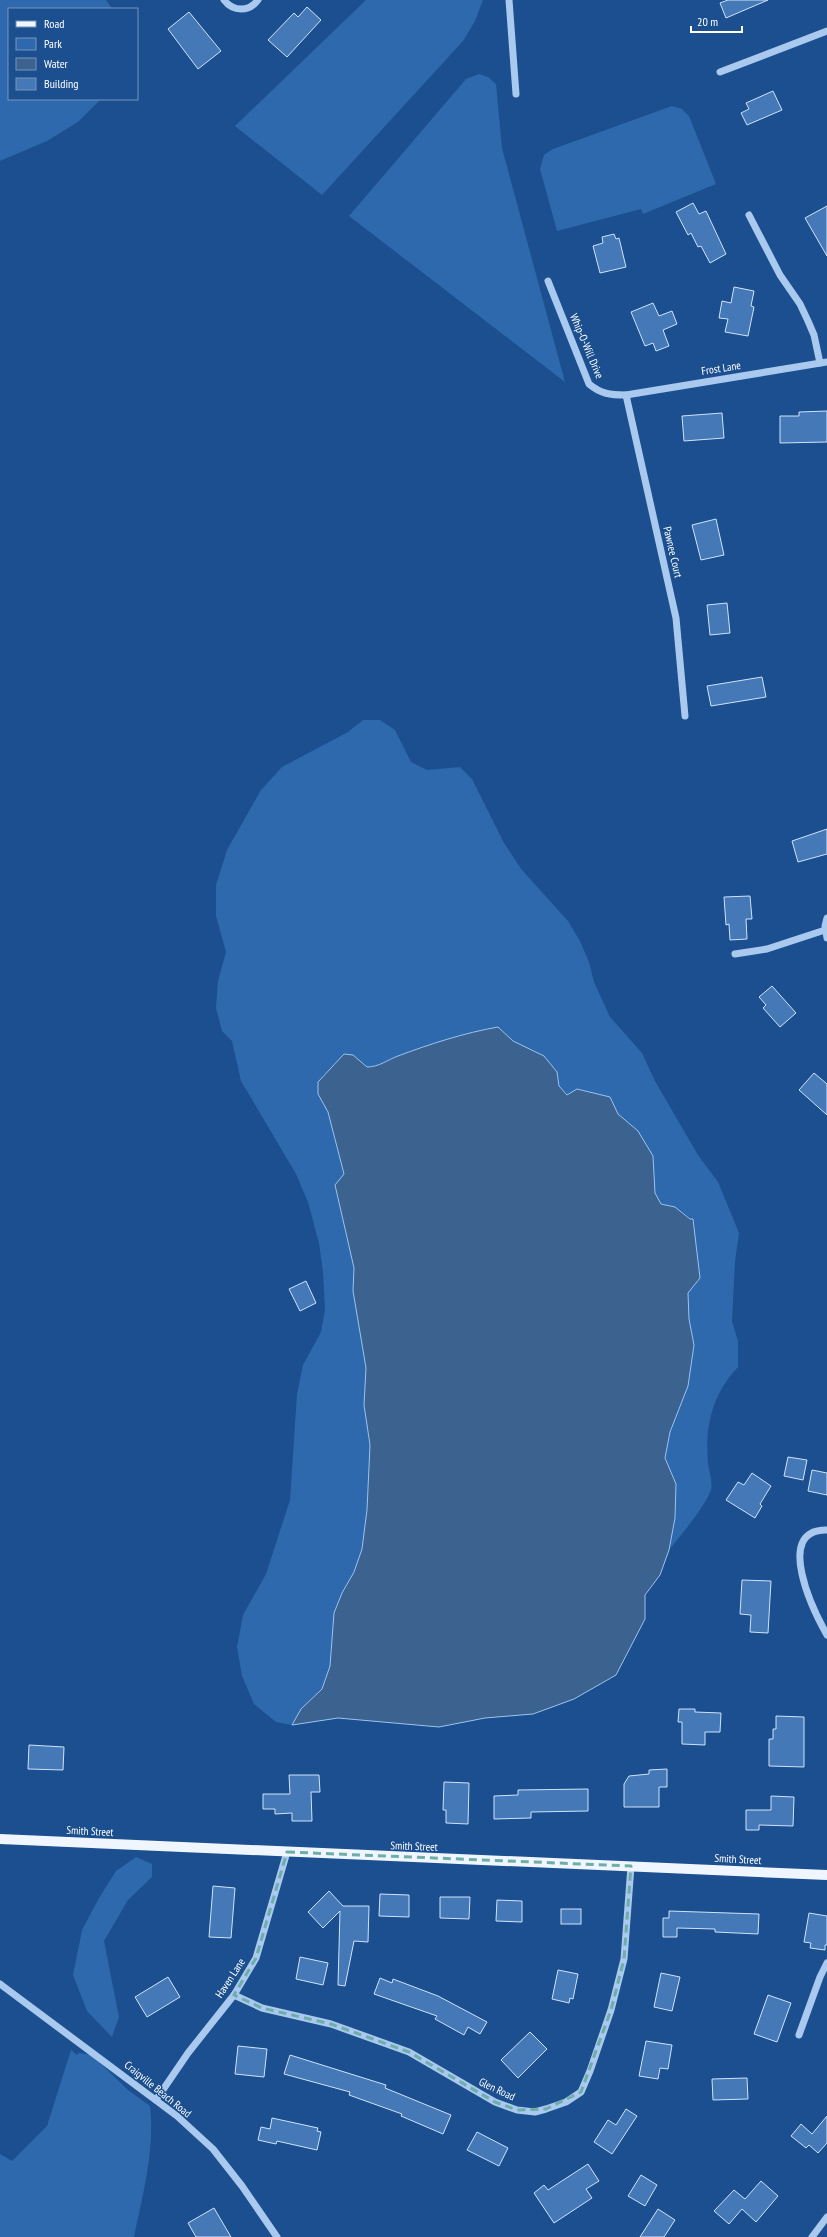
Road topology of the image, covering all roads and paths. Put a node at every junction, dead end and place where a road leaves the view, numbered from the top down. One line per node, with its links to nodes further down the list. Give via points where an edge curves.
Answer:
1 (224, 0): 2 (street, via 231,7 238,9 246,9)
2 (258, 0)
3 (509, 0): 6 (street)
4 (827, 31): 5 (street)
5 (720, 72)
6 (516, 94)
7 (749, 215): 9 (street, Frost Lane, via 780,275 800,304)
8 (548, 281): 10 (street, Whip-O-Will Drive, via 589,384 598,392 608,395)
9 (823, 363): 10 (street, Frost Lane)
10 (626, 395): 11 (street, Pawnee Court, via 676,618)
11 (684, 716)
12 (827, 918): 13 (street)
13 (825, 930): 14 (street); 15 (street, via 767,949)
14 (827, 938)
15 (735, 954)
16 (827, 1530): 17 (street, via 816,1532 807,1538 801,1546 799,1556 813,1608)
17 (827, 1635)
18 (0, 1839): 19 (main road, Smith Street)
19 (287, 1852): 20 (main road, Smith Street); 24 (street, Haven Lane, via 256,1958)
20 (630, 1866): 21 (main road, Smith Street); 24 (street, Glen Road, via 624,1959 611,2010 581,2092 566,2102 546,2109 536,2112 517,2110 495,2102 409,2052 331,2024 262,2008)
21 (827, 1875)
22 (827, 1963): 25 (street)
23 (0, 1984): 26 (street, Craigville Beach Road)
24 (234, 1995): 26 (street, Haven Lane, via 188,2052)
25 (799, 2035)
26 (156, 2100): 28 (street, Craigville Beach Road, via 213,2149)
27 (827, 2217): 29 (street)
28 (277, 2237)
29 (812, 2237)

